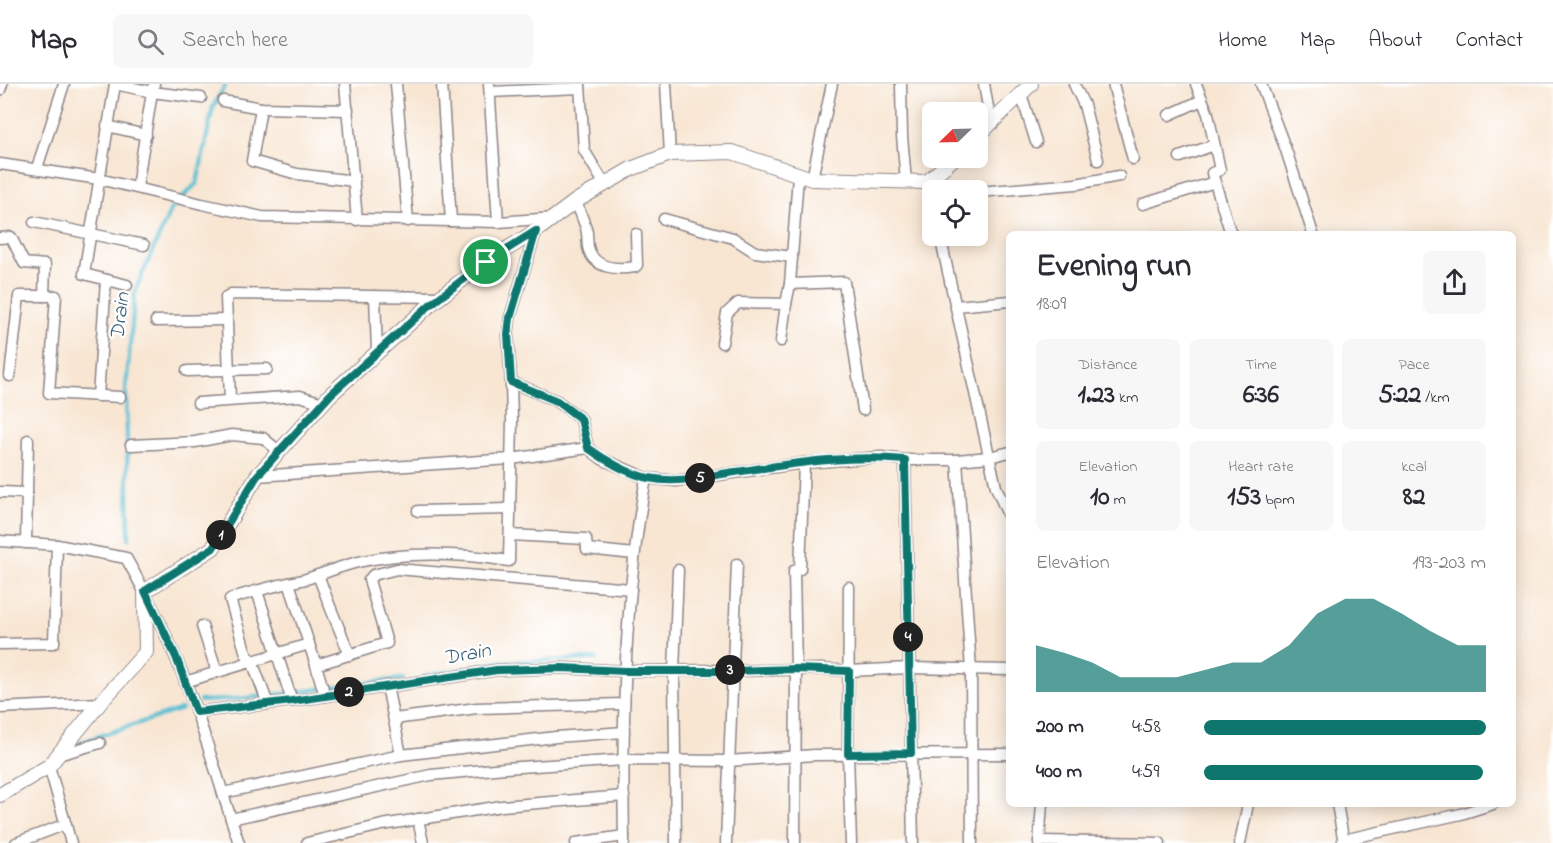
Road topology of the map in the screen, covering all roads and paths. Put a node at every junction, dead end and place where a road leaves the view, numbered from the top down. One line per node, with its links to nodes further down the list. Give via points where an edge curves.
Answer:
1 (2, 84): 19 (street)
2 (64, 84): 38 (street)
3 (115, 84): 17 (street); 28 (street)
4 (345, 84): 25 (street)
5 (396, 84): 57 (street)
6 (442, 84): 58 (street)
7 (666, 84): 33 (street)
8 (832, 84): 43 (street)
9 (901, 84): 46 (street)
10 (984, 84): 27 (street)
11 (1031, 84): 20 (street)
12 (1074, 84): 36 (street, via 1084,105)
13 (1113, 84): 35 (street)
14 (1196, 84): 22 (street)
15 (1261, 84): 63 (street)
16 (580, 86): 18 (street); 49 (street, via 584,150)
17 (153, 88): 21 (street); 30 (street)
18 (489, 88): 60 (street)
19 (0, 90)
20 (1021, 94): 27 (street); 31 (street)
21 (201, 99)
22 (1203, 100): 26 (street); 32 (street)
23 (223, 101): 24 (street)
24 (261, 108): 25 (street); 45 (street, via 252,161 297,174)
25 (348, 110): 45 (street)
26 (1169, 115)
27 (991, 124): 29 (street)
28 (107, 126): 30 (street); 42 (street)
29 (988, 127)
30 (146, 135): 50 (street)
31 (1035, 142)
32 (1215, 145): 34 (street); 48 (street, via 1220,170 1212,173)
33 (670, 154): 40 (street, via 732,152); 49 (street, via 631,169)
34 (1180, 157)
35 (1133, 159)
36 (1098, 160)
37 (0, 164): 38 (street)
38 (37, 168): 42 (street)
39 (943, 168): 44 (street)
40 (798, 176): 43 (street); 69 (street)
41 (1119, 176): 51 (street)
42 (99, 179): 50 (street); 64 (street)
43 (812, 179): 46 (street)
44 (929, 180)
45 (354, 181): 56 (street)
46 (906, 181): 47 (street)
47 (922, 182)
48 (1215, 182): 53 (street); 62 (street)
49 (605, 185): 52 (street)
50 (137, 187): 56 (street, via 262,217)
51 (988, 191)
52 (576, 201): 54 (street); 65 (street, via 588,249 604,267 637,265)
53 (1143, 204)
54 (554, 218): 60 (street); 61 (street)
55 (664, 219): 69 (street, via 733,238 755,252)
56 (357, 220): 57 (street)
57 (408, 221): 58 (street)
58 (452, 221): 60 (street)
59 (34, 222): 64 (street)
60 (498, 222)
61 (536, 231): 75 (street); 88 (street, via 510,318)
62 (1230, 231)
63 (1312, 231)
64 (92, 234): 67 (street); 70 (street, via 84,274)
65 (636, 234)
66 (0, 238): 73 (street, via 11,237 24,263 45,265)
67 (144, 245)
68 (942, 246): 78 (street)
69 (792, 257): 71 (street)
70 (106, 280): 72 (street); 89 (street)
71 (790, 284): 77 (street); 94 (street, via 844,282)
72 (127, 285)
73 (44, 296): 87 (street, via 19,296); 89 (street, via 56,296 49,393)
74 (375, 296): 75 (street); 79 (street, via 231,294 226,297); 83 (street)
75 (440, 297): 83 (street)
76 (1006, 301): 78 (street)
77 (786, 304): 81 (street); 82 (street, via 738,303 727,313)
78 (956, 306): 100 (street)
79 (226, 320): 80 (street); 85 (street)
80 (156, 321)
81 (781, 341)
82 (722, 343)
83 (377, 352): 93 (street)
84 (267, 369): 85 (street)
85 (228, 370): 86 (street); 91 (street)
86 (187, 371)
87 (10, 376)
88 (511, 382): 97 (street, via 557,401 581,419); 101 (street)
89 (98, 396): 90 (street)
90 (120, 398)
91 (230, 400): 92 (street); 93 (street, via 300,396)
92 (198, 402)
93 (323, 404): 98 (street)
94 (863, 410)
95 (28, 440): 108 (street)
96 (131, 445): 98 (street, via 195,442 232,435 263,438)
97 (588, 448): 101 (street); 106 (street, via 602,459)
98 (280, 452): 105 (street)
99 (1006, 453): 100 (street)
100 (989, 457): 103 (street); 111 (street)
101 (511, 459): 105 (street); 109 (street)
102 (905, 460): 103 (street); 104 (street); 132 (street)
103 (957, 460): 135 (street)
104 (804, 463): 106 (street, via 676,482); 133 (street, via 800,569 794,571)
105 (257, 476): 123 (street, via 213,548)
106 (646, 478): 116 (street)
107 (0, 492): 108 (street)
108 (27, 493): 114 (street)
109 (510, 509): 110 (street); 112 (street)
110 (418, 511)
111 (1006, 511)
112 (510, 535): 116 (street, via 586,539 587,549); 119 (street, via 509,561 466,554 422,553 357,562)
113 (0, 541): 114 (street)
114 (26, 543): 115 (street)
115 (57, 545): 123 (street, via 126,558); 126 (street, via 54,643)
116 (634, 554): 122 (street)
117 (737, 564): 138 (street)
118 (678, 570): 134 (street)
119 (318, 575): 120 (street); 129 (street)
120 (289, 583): 124 (street); 127 (street)
121 (849, 587): 139 (street)
122 (631, 589): 129 (street, via 397,569 373,575 369,580 387,643); 137 (street)
123 (145, 591): 141 (street); 145 (street, via 146,652)
124 (257, 591): 128 (street); 130 (street, via 230,598 246,654)
125 (202, 626): 140 (street)
126 (0, 644)
127 (309, 644): 128 (street); 131 (street)
128 (277, 654): 130 (street); 144 (street)
129 (350, 655): 131 (street)
130 (252, 661): 140 (street); 146 (street)
131 (316, 665): 143 (street)
132 (909, 668): 135 (street); 139 (street); 153 (street)
133 (796, 669): 138 (street); 139 (street); 158 (street)
134 (674, 670): 137 (street); 138 (street); 161 (street)
135 (971, 670): 136 (street); 157 (street)
136 (1006, 670)
137 (625, 671): 142 (street, via 497,670); 147 (street)
138 (733, 671): 162 (street)
139 (849, 671): 154 (street)
140 (217, 672): 141 (street)
141 (185, 682): 149 (street)
142 (387, 686): 143 (street); 150 (street)
143 (324, 691): 144 (street)
144 (292, 700): 146 (street)
145 (100, 703): 148 (street); 159 (street)
146 (268, 704): 149 (street)
147 (624, 704): 150 (street, via 477,708); 151 (street)
148 (0, 708)
149 (196, 712): 163 (street)
150 (394, 719): 156 (street)
151 (624, 732): 156 (street); 160 (street)
152 (100, 743): 159 (street)
153 (911, 753): 154 (street); 157 (street); 187 (street)
154 (848, 754): 158 (street); 186 (street)
155 (1006, 754): 157 (street)
156 (401, 755): 163 (street)
157 (972, 755): 188 (street)
158 (796, 757): 162 (street); 185 (street)
159 (53, 760): 164 (street); 172 (street)
160 (624, 760): 161 (street); 165 (street); 170 (street, via 431,775)
161 (676, 761): 162 (street); 183 (street)
162 (728, 761): 184 (street)
163 (223, 793): 170 (street)
164 (0, 795)
165 (624, 796): 171 (street, via 502,806); 174 (street)
166 (1042, 807): 175 (street)
167 (1247, 807): 190 (street)
168 (1338, 807): 176 (street)
169 (1483, 807): 176 (street)
170 (231, 819): 179 (street)
171 (418, 819): 173 (street); 181 (street)
172 (66, 824): 177 (street); 178 (street)
173 (329, 840): 180 (street)
174 (624, 840): 182 (street)
175 (1039, 842): 189 (street)
176 (1344, 842)
177 (16, 843)
178 (71, 843)
179 (239, 843)
180 (307, 843)
181 (423, 843)
182 (576, 843)
183 (676, 843)
184 (726, 843)
185 (795, 843)
186 (851, 843)
187 (913, 843)
188 (972, 843)
189 (1160, 843)
190 (1240, 843)

